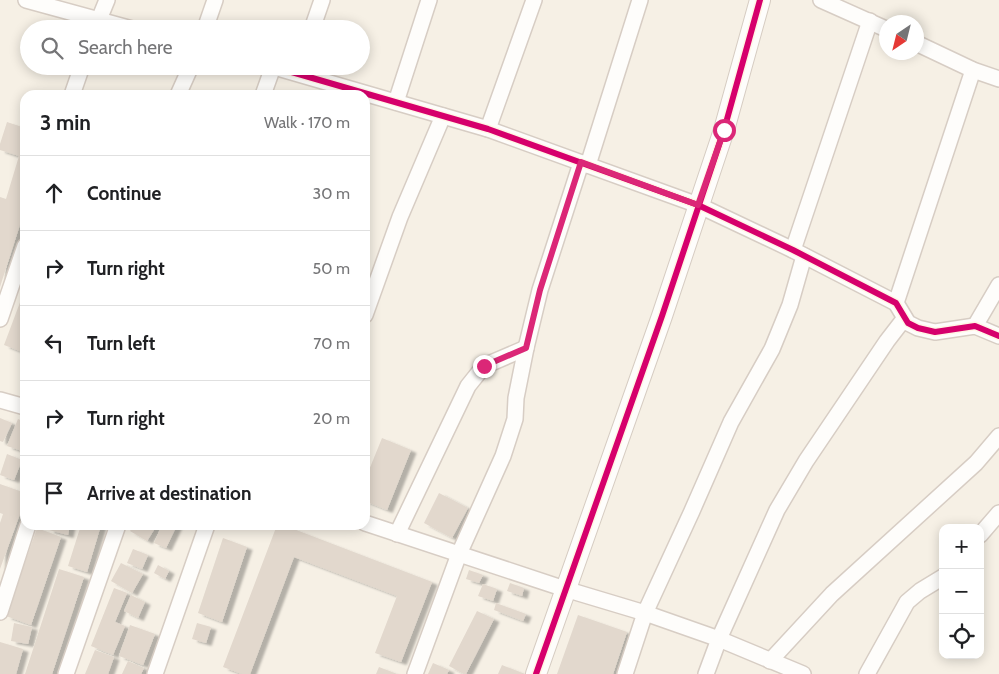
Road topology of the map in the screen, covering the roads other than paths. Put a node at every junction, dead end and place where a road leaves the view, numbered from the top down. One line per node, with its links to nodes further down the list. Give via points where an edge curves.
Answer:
1 (26, 0): 10 (street)
2 (107, 0): 11 (street)
3 (215, 0): 12 (street)
4 (322, 0): 13 (street)
5 (429, 0): 28 (street)
6 (534, 0): 30 (street)
7 (640, 0): 31 (street)
8 (760, 0): 32 (street, via 724,130)
9 (821, 0): 14 (street)
10 (85, 20)
11 (99, 20)
12 (208, 20)
13 (315, 20)
14 (870, 21): 15 (street); 33 (street)
15 (879, 26)
16 (924, 47): 17 (street)
17 (973, 70): 22 (street); 37 (street)
18 (79, 75): 23 (street)
19 (187, 75): 24 (street)
20 (269, 75): 25 (street)
21 (311, 75): 26 (street)
22 (999, 79)
23 (74, 90)
24 (180, 90)
25 (265, 90)
26 (350, 90)
27 (370, 96): 28 (street)
28 (396, 102): 29 (street)
29 (443, 116): 30 (street); 36 (street, via 400,217)
30 (488, 129): 31 (street)
31 (585, 164): 32 (street); 42 (street, via 540,290)
32 (698, 205): 33 (street); 55 (street)
33 (798, 253): 37 (street); 57 (street, via 790,305 772,349 731,422)
34 (20, 261): 38 (street)
35 (999, 285): 40 (street)
36 (370, 301)
37 (896, 303): 39 (street)
38 (0, 319)
39 (904, 319): 40 (street, via 912,326 935,332); 58 (street, via 811,454 777,510)
40 (975, 326): 41 (street)
41 (999, 336)
42 (526, 348): 52 (street, via 484,366 468,386); 53 (street, via 515,419 503,456)
43 (0, 400): 44 (street)
44 (20, 406)
45 (999, 436): 59 (street, via 969,469 832,594)
46 (999, 513): 51 (street)
47 (370, 525): 52 (street)
48 (26, 530): 56 (street)
49 (116, 530): 61 (street)
50 (205, 530): 62 (street)
51 (984, 530)
52 (397, 534): 53 (street)
53 (459, 554): 55 (street); 63 (street)
54 (939, 579): 68 (street, via 907,602)
55 (565, 589): 57 (street); 64 (street)
56 (0, 612)
57 (644, 612): 58 (street); 65 (street)
58 (719, 639): 59 (street); 66 (street)
59 (770, 661): 60 (street)
60 (784, 671): 67 (street)
61 (66, 674)
62 (155, 674)
63 (415, 674)
64 (536, 674)
65 (625, 674)
66 (706, 674)
67 (802, 674)
68 (866, 674)

